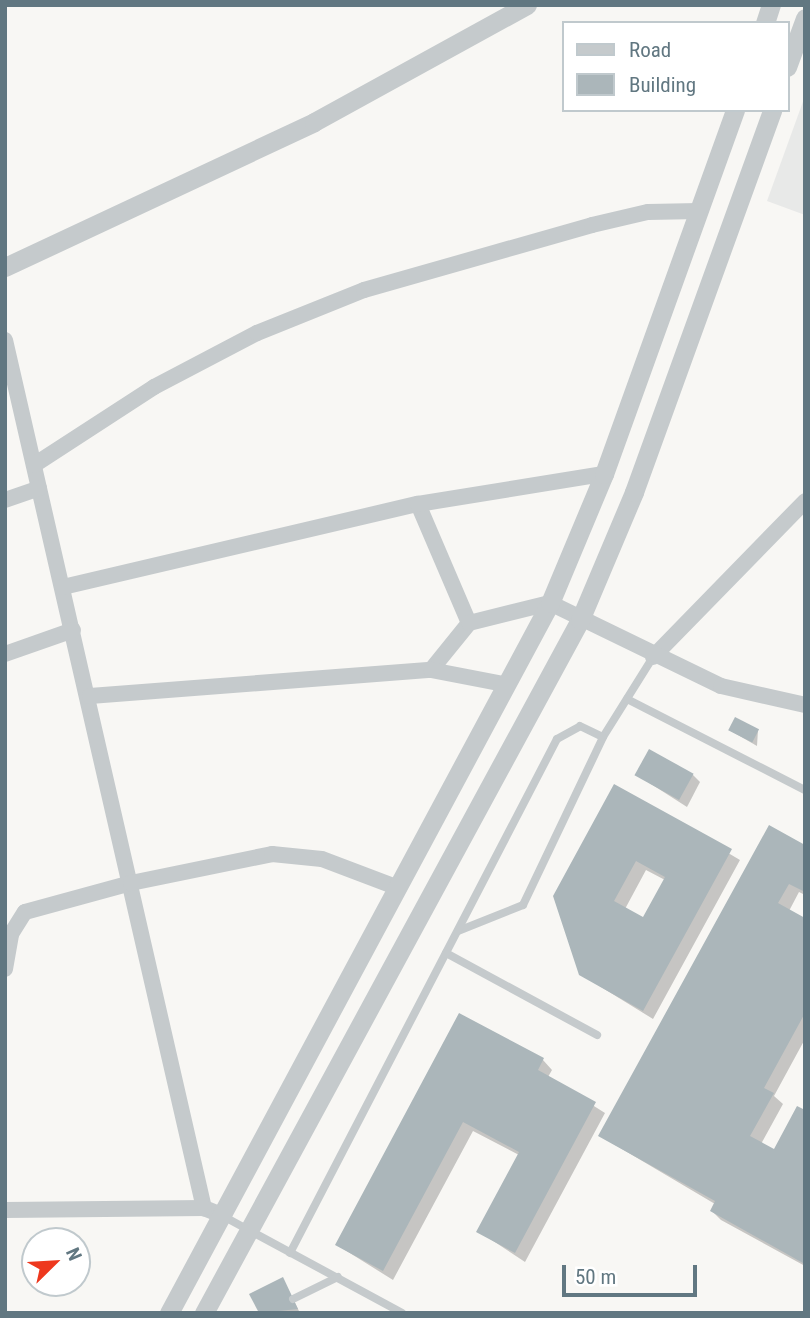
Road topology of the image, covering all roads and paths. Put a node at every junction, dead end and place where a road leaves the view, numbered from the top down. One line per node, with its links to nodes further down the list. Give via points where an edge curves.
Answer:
1 (527, 5): 7 (street, via 314,122)
2 (805, 18): 3 (street)
3 (789, 62)
4 (733, 112): 6 (street)
5 (771, 112): 17 (street, via 634,492)
6 (699, 211): 9 (street, via 648,212 592,225 364,290 257,333 177,375); 10 (street)
7 (5, 267)
8 (5, 340): 9 (street)
9 (34, 465): 11 (street)
10 (604, 474): 14 (street); 16 (street)
11 (39, 488): 12 (street); 15 (street)
12 (5, 500)
13 (805, 501): 21 (street)
14 (418, 504): 15 (street); 18 (street)
15 (63, 587): 19 (street)
16 (550, 603): 17 (street); 18 (street); 23 (street)
17 (580, 620): 21 (street); 37 (street)
18 (469, 623): 22 (street)
19 (73, 630): 20 (street); 24 (street)
20 (5, 654)
21 (653, 657): 25 (lane); 26 (street, via 721,686)
22 (431, 670): 23 (street); 24 (street)
23 (504, 684): 30 (street)
24 (90, 696): 29 (street)
25 (627, 699): 27 (lane); 28 (lane)
26 (805, 705)
27 (603, 737): 31 (lane, via 523,905); 31 (lane, via 580,726 557,738)
28 (805, 790)
29 (131, 883): 30 (street, via 272,855 322,859); 33 (street, via 25,912 11,934); 36 (street)
30 (396, 887): 36 (street)
31 (458, 931): 32 (lane)
32 (446, 953): 34 (lane); 38 (lane)
33 (5, 969)
34 (597, 1035)
35 (5, 1210): 36 (street)
36 (212, 1212): 37 (lane); 41 (street)
37 (249, 1232): 38 (lane); 42 (street)
38 (290, 1253): 39 (lane)
39 (338, 1277): 40 (lane); 43 (lane)
40 (293, 1299)
41 (169, 1313)
42 (204, 1313)
43 (402, 1313)

